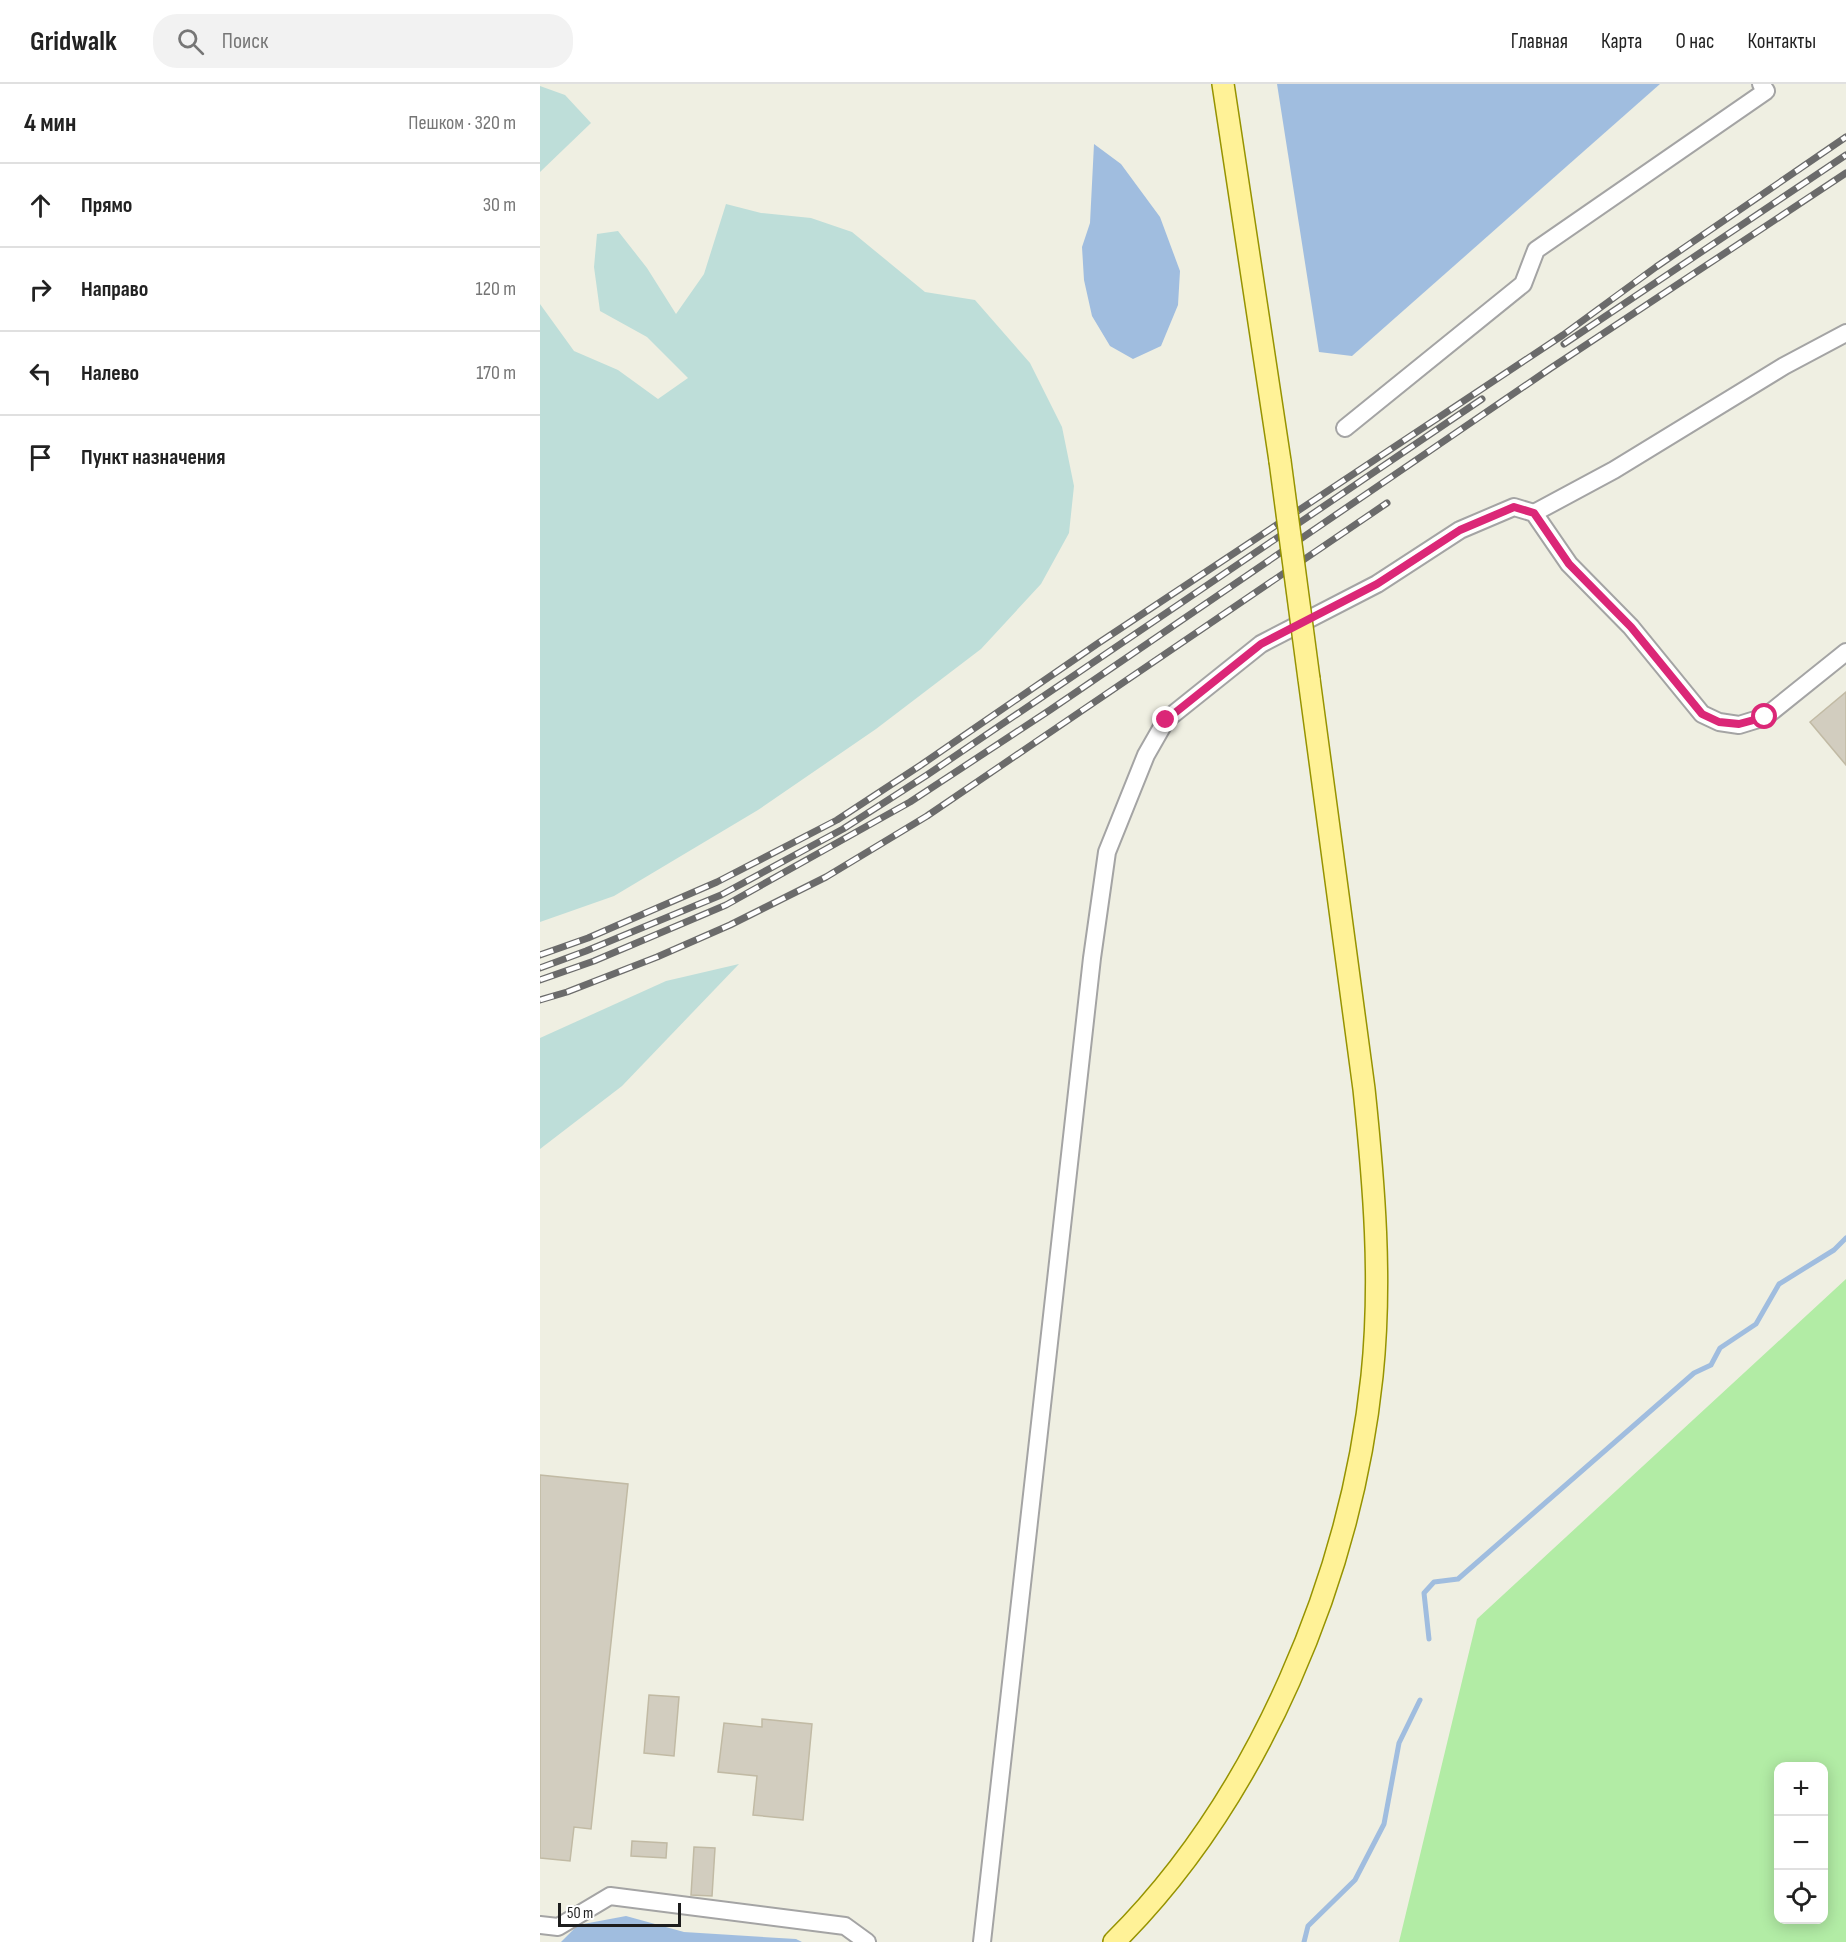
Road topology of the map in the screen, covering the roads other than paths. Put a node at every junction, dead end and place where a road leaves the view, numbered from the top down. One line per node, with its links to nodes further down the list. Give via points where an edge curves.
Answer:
1 (1223, 84): 10 (main road, bridge, via 1280,461 1363,1077 1371,1158 1376,1305 1372,1376 1348,1514 1329,1578 1276,1710 1215,1817 1179,1868)
2 (1761, 84): 4 (street, via 1766,92 1536,250 1523,284)
3 (1846, 333): 5 (street)
4 (1345, 428)
5 (1534, 513): 6 (street, via 1569,564 1631,627 1702,714 1719,722 1739,724 1765,717); 9 (street, via 1514,507 1460,530 1377,584 1261,644 1166,720 1146,755 1107,852)
6 (1846, 652)
7 (540, 1925): 8 (street, via 558,1927 610,1896 845,1926)
8 (867, 1942)
9 (982, 1942)
10 (1114, 1942)

